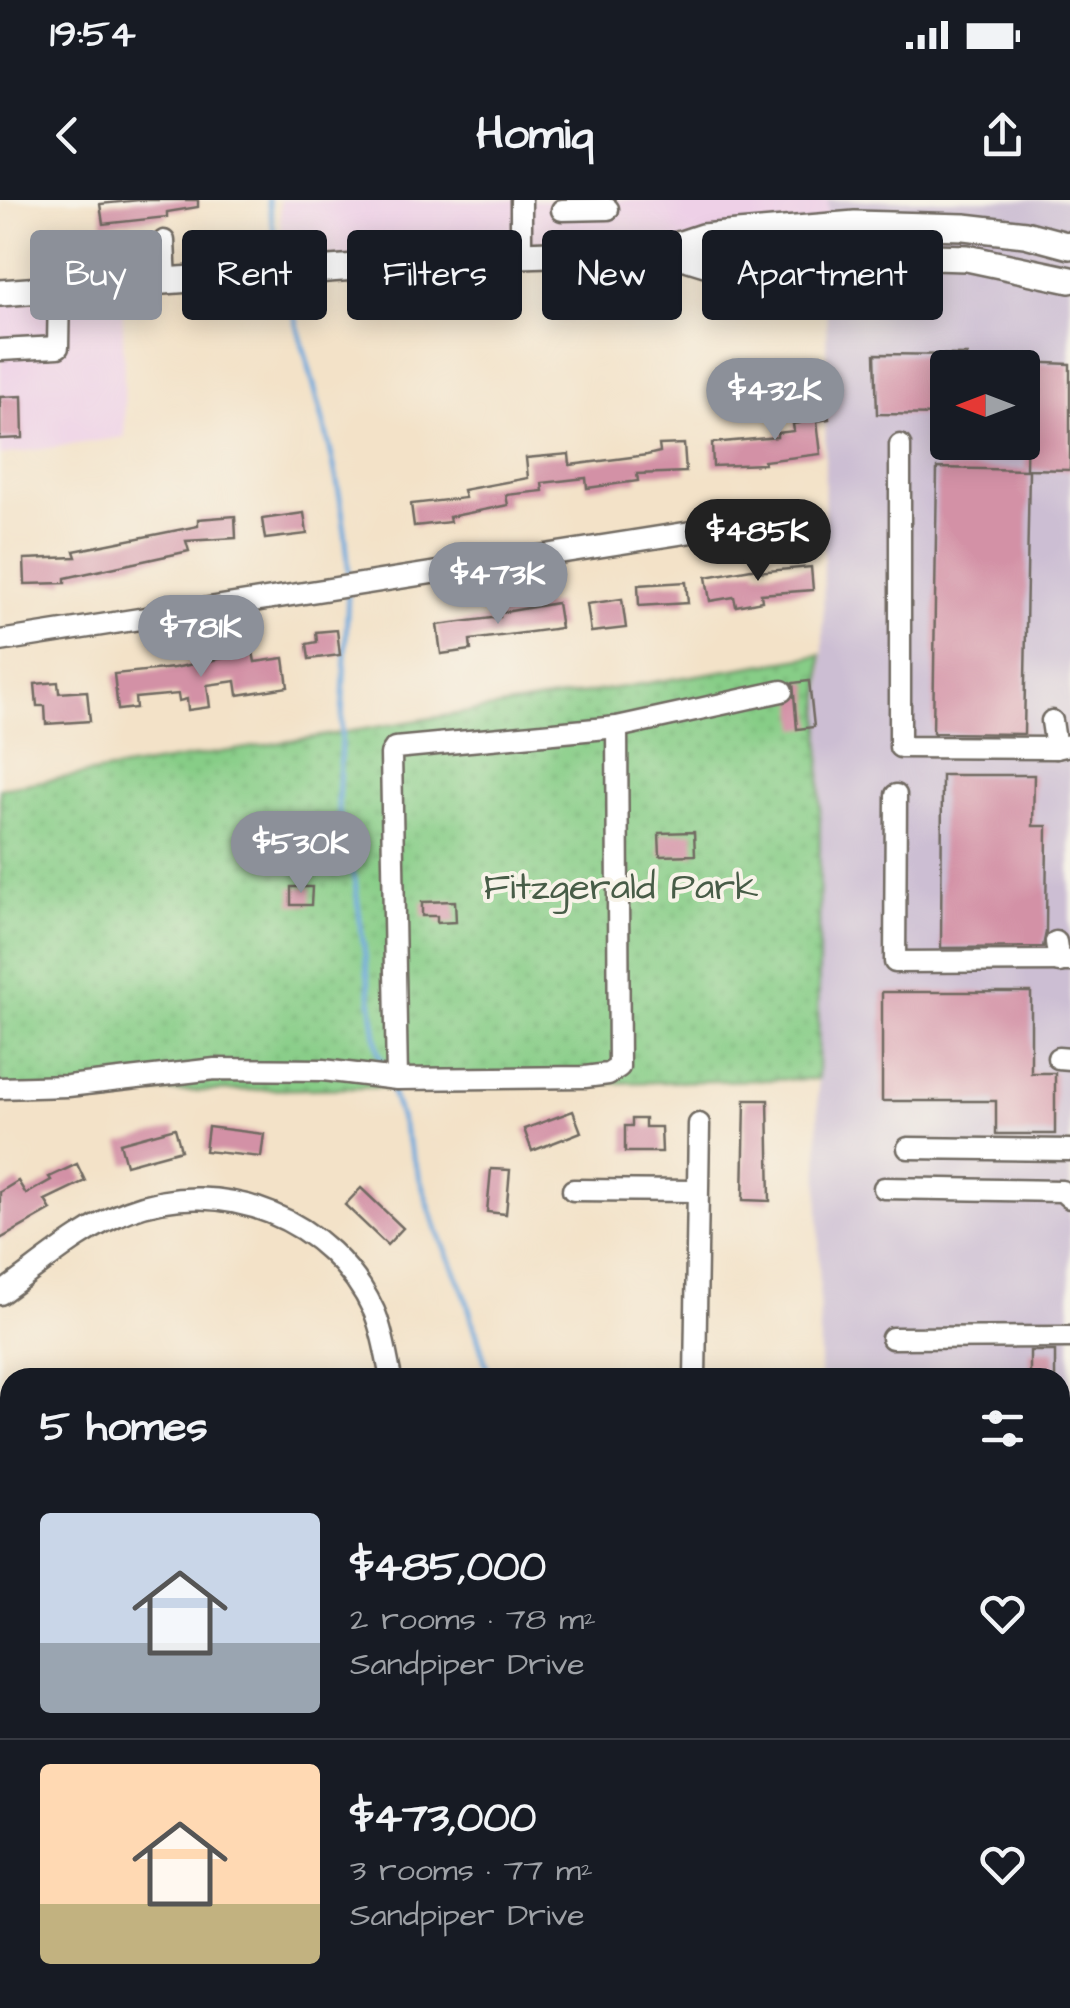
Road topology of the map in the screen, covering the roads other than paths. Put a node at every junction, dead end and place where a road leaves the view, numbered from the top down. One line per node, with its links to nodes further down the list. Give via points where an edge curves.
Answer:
1 (521, 200): 4 (street)
2 (608, 209): 3 (street)
3 (562, 210)
4 (521, 230)
5 (164, 240): 12 (street)
6 (682, 244): 7 (main road, via 855,224 964,226)
7 (1070, 246)
8 (682, 256): 10 (main road, via 705,263 860,255 966,258)
9 (347, 268): 12 (main road)
10 (1070, 280)
11 (162, 281): 12 (main road)
12 (166, 281)
13 (30, 291): 14 (main road)
14 (0, 293)
15 (58, 320): 16 (street, via 58,347)
16 (0, 350)
17 (900, 445): 23 (street, via 900,747)
18 (799, 515): 19 (street)
19 (0, 641)
20 (782, 691): 22 (street)
21 (1052, 721): 23 (street)
22 (616, 726): 26 (street, via 404,745 391,754); 26 (street, via 619,1067 584,1077)
23 (1063, 746)
24 (896, 795): 25 (street, via 895,962)
25 (1062, 955)
26 (396, 1078): 27 (street, via 215,1070)
27 (0, 1088)
28 (699, 1124): 33 (street)
29 (908, 1148): 30 (street)
30 (1070, 1150)
31 (884, 1188): 34 (street, via 1062,1191)
32 (573, 1190): 33 (street)
33 (697, 1191): 39 (street)
34 (1070, 1198)
35 (0, 1294): 38 (street, via 129,1210 192,1198 237,1202 285,1218 334,1254 374,1310)
36 (1070, 1337): 37 (street)
37 (892, 1338)
38 (388, 1368)
39 (695, 1368)

